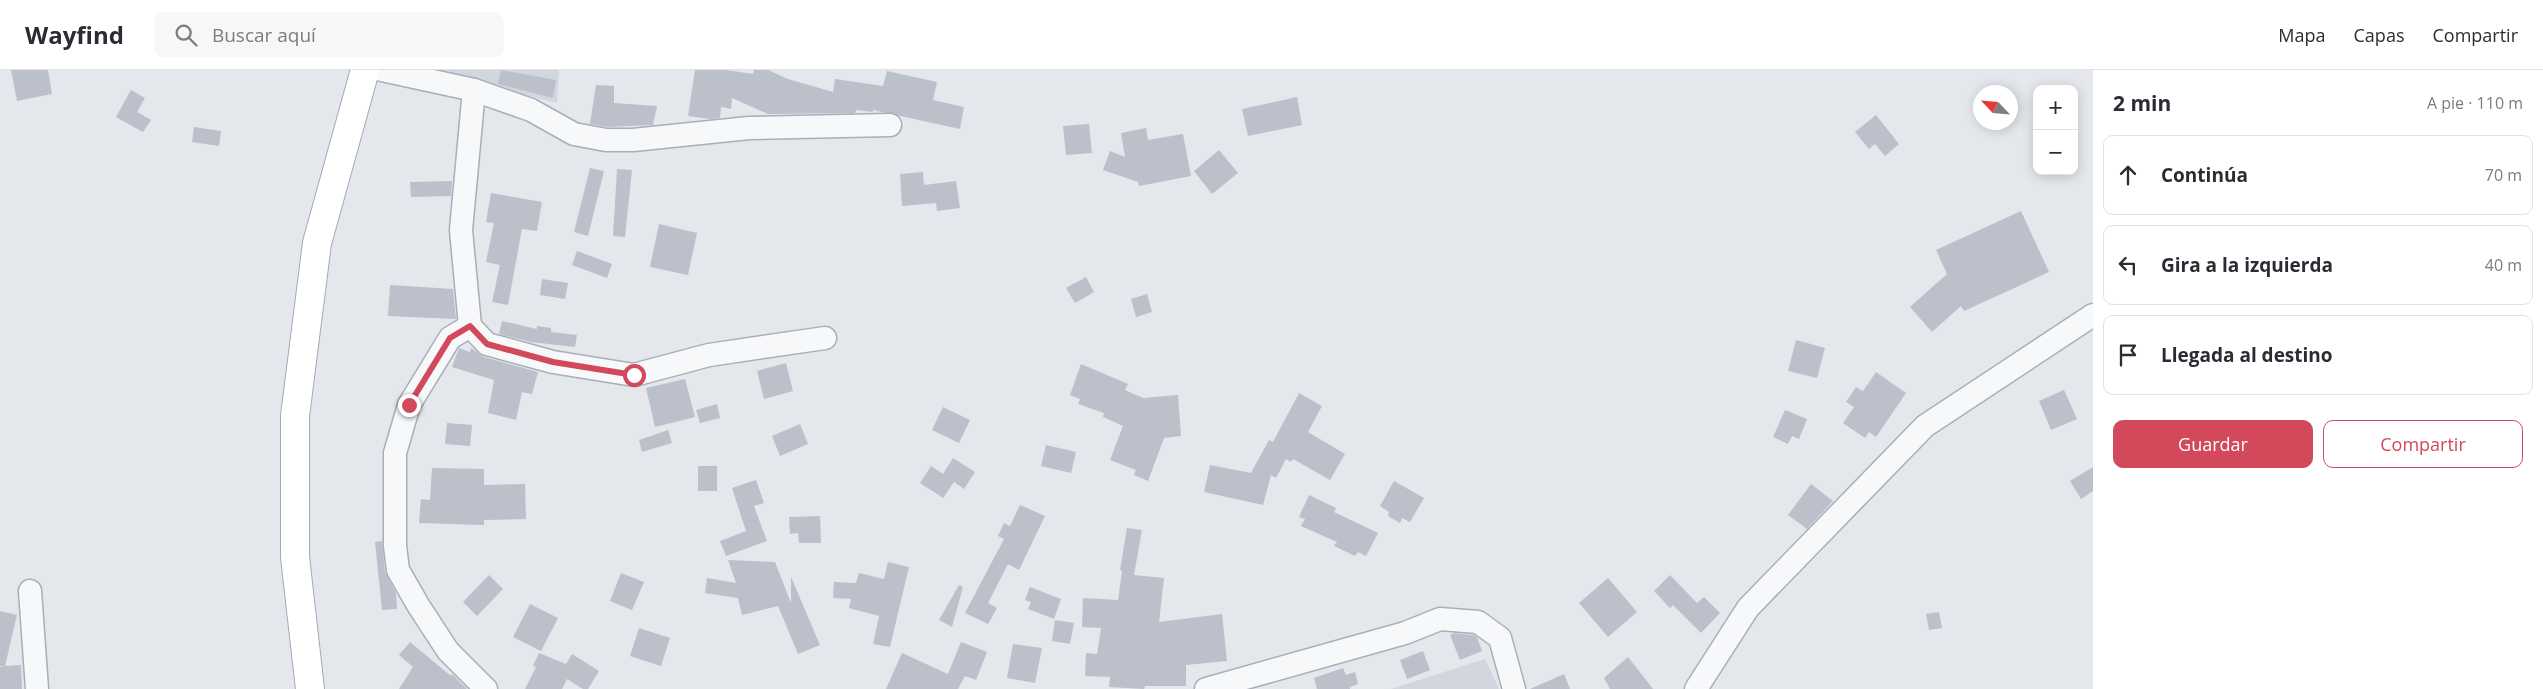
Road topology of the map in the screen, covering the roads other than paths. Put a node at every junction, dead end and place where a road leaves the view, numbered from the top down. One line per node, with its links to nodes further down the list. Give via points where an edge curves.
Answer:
1 (365, 70): 10 (main road, via 317,243 295,416 295,557)
2 (382, 70): 3 (street)
3 (474, 90): 4 (street, via 531,110 574,134 606,140 750,128); 6 (street, via 461,230)
4 (890, 125)
5 (2093, 315): 14 (street, via 1925,426 1748,608)
6 (470, 326): 7 (street, via 487,344 553,362 634,375 709,355); 11 (street, via 450,338 409,405 395,453 395,546 398,570 418,605 448,651)
7 (825, 338)
8 (30, 590): 9 (street)
9 (37, 689)
10 (310, 689)
11 (486, 689)
12 (1206, 689): 13 (street, via 1405,633 1440,619 1478,622 1500,638)
13 (1514, 689)
14 (1696, 689)

